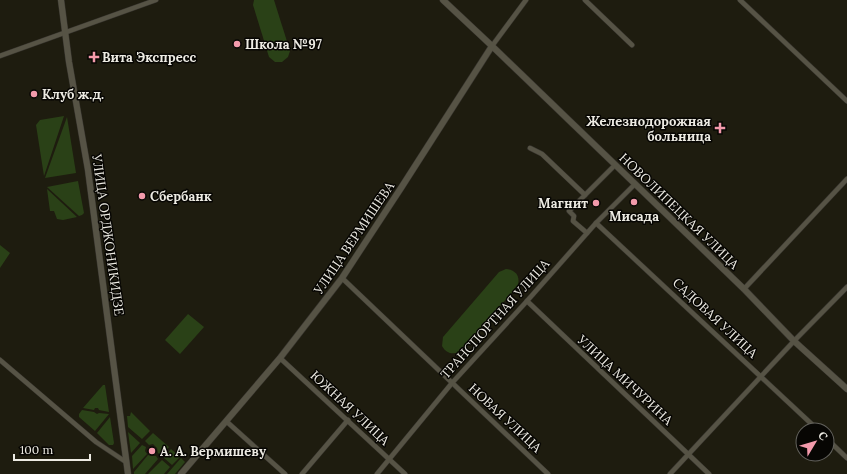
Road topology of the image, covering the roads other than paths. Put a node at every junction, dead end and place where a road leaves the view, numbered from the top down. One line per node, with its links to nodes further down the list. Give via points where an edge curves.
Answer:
1 (61, 0): 7 (street, УЛИЦА ОРДЖОНИКИДЗЕ)
2 (156, 0): 7 (street)
3 (443, 0): 9 (street, НОВОЛИПЕЦКАЯ УЛИЦА)
4 (526, 0): 9 (street, УЛИЦА ВЕРМИШЕВА)
5 (585, 0): 8 (street)
6 (740, 0): 11 (street)
7 (66, 32): 10 (street); 36 (street, УЛИЦА ОРДЖОНИКИДЗЕ, via 88,170)
8 (632, 45)
9 (492, 46): 13 (street, НОВОЛИПЕЦКАЯ УЛИЦА); 19 (street, УЛИЦА ВЕРМИШЕВА)
10 (0, 56)
11 (847, 101)
12 (530, 148): 16 (street, via 542,154)
13 (615, 165): 15 (street, НОВОЛИПЕЦКАЯ УЛИЦА); 16 (street)
14 (847, 179): 21 (street)
15 (635, 184): 17 (street, ТРАНСПОРТНАЯ УЛИЦА); 21 (street, НОВОЛИПЕЦКАЯ УЛИЦА)
16 (585, 195): 18 (street, via 569,211 574,216 574,221)
17 (596, 223): 18 (street, ТРАНСПОРТНАЯ УЛИЦА); 26 (street, САДОВАЯ УЛИЦА)
18 (587, 233): 22 (street, ТРАНСПОРТНАЯ УЛИЦА)
19 (342, 278): 24 (street, УЛИЦА ВЕРМИШЕВА); 27 (street, НОВАЯ УЛИЦА)
20 (847, 287): 23 (street)
21 (744, 288): 23 (street, НОВОЛИПЕЦКАЯ УЛИЦА)
22 (527, 301): 27 (street, ТРАНСПОРТНАЯ УЛИЦА); 33 (street, УЛИЦА МИЧУРИНА)
23 (794, 341): 26 (street); 28 (street, НОВОЛИПЕЦКАЯ УЛИЦА)
24 (280, 358): 29 (street, ЮЖНАЯ УЛИЦА); 30 (street, УЛИЦА ВЕРМИШЕВА)
25 (0, 360): 36 (street, via 96,442)
26 (761, 376): 31 (street, САДОВАЯ УЛИЦА); 33 (street)
27 (452, 383): 35 (street, ТРАНСПОРТНАЯ УЛИЦА); 43 (street, НОВАЯ УЛИЦА)
28 (847, 389)
29 (348, 420): 35 (street, ЮЖНАЯ УЛИЦА); 40 (street)
30 (226, 421): 38 (street, УЛИЦА ВЕРМИШЕВА); 39 (street)
31 (810, 422)
32 (835, 447): 34 (street)
33 (689, 455): 44 (street); 45 (street, УЛИЦА МИЧУРИНА)
34 (847, 458)
35 (390, 459): 41 (street, ТРАНСПОРТНАЯ УЛИЦА); 42 (street, ЮЖНАЯ УЛИЦА)
36 (126, 462): 37 (street, УЛИЦА ОРДЖОНИКИДЗЕ)
37 (128, 474)
38 (181, 474)
39 (285, 474)
40 (302, 474)
41 (377, 474)
42 (405, 474)
43 (548, 474)
44 (670, 474)
45 (709, 474)

